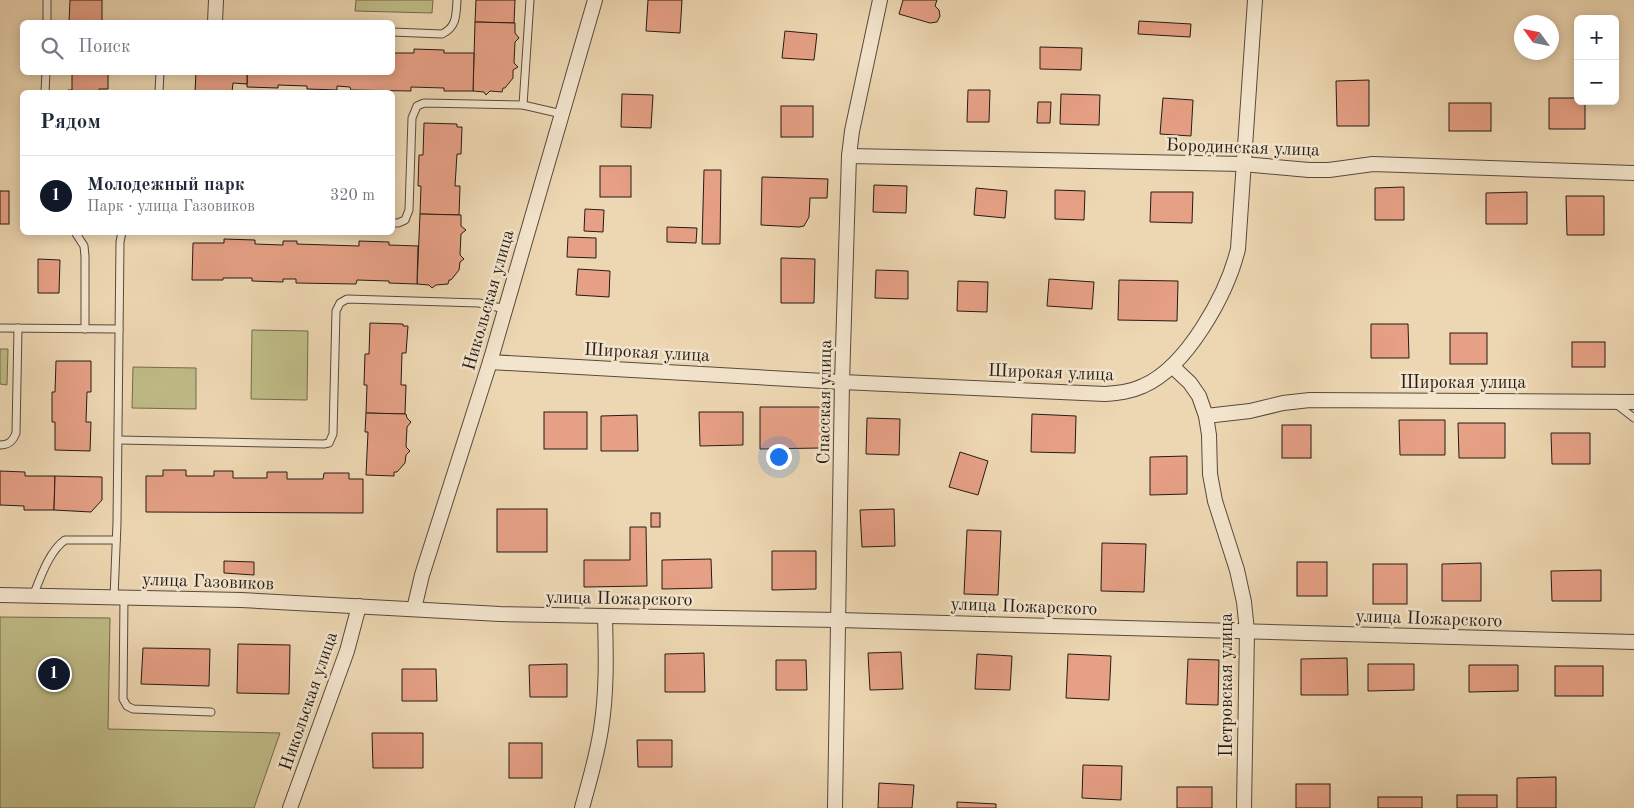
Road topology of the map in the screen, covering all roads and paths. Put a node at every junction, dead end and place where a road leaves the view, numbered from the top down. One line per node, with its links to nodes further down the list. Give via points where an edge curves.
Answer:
1 (47, 0): 8 (lane)
2 (215, 0): 9 (street)
3 (457, 0): 10 (lane, via 456,19 449,31 442,34)
4 (530, 0): 15 (lane)
5 (596, 0): 16 (street, Никольская улица)
6 (880, 0): 17 (street, Спасская улица)
7 (1255, 0): 18 (street)
8 (47, 20)
9 (215, 20)
10 (395, 32)
11 (46, 75): 13 (lane)
12 (160, 75): 14 (lane)
13 (45, 90)
14 (159, 90)
15 (523, 105): 16 (lane); 20 (lane, via 424,103 417,106 412,118 409,210 404,220)
16 (562, 114): 23 (street, Никольская улица)
17 (849, 156): 18 (street, Бородинская улица); 30 (street, Спасская улица)
18 (1243, 164): 19 (street, Бородинская улица, via 1309,170 1373,164); 29 (street, via 1234,266 1217,305)
19 (1634, 173)
20 (395, 223)
21 (77, 235): 26 (lane, via 86,256)
22 (121, 235): 27 (lane)
23 (505, 309): 28 (street, Никольская улица); 35 (lane, via 479,303 347,299 340,303 336,311 333,434 329,443)
24 (0, 328): 25 (lane)
25 (18, 328): 26 (lane); 36 (lane, via 16,433 9,444)
26 (85, 329): 27 (lane)
27 (120, 329): 35 (lane)
28 (490, 362): 30 (street, Широкая улица); 42 (street, Никольская улица)
29 (1172, 366): 30 (street, Широкая улица, via 1143,386 1105,394); 33 (street, via 1199,396)
30 (842, 382): 44 (street, Спасская улица)
31 (1613, 402): 32 (street, Широкая улица); 33 (street, Широкая улица, via 1310,400); 34 (lane)
32 (1634, 402)
33 (1206, 416): 45 (street, Петровская улица, via 1215,501 1237,570)
34 (1634, 418)
35 (119, 440): 37 (lane)
36 (0, 446)
37 (116, 540): 39 (lane, via 64,540 48,562); 40 (lane)
38 (0, 595): 39 (street, улица Газовиков)
39 (33, 596): 40 (street, улица Газовиков)
40 (119, 597): 41 (street, улица Газовиков); 47 (lane, via 123,699 127,706)
41 (358, 606): 42 (street, улица Газовиков); 48 (street, Никольская улица, via 347,652)
42 (414, 609): 43 (street, улица Пожарского)
43 (605, 617): 44 (street, улица Пожарского); 49 (street, via 605,694 601,728)
44 (839, 620): 45 (street, улица Пожарского); 50 (street, Спасская улица)
45 (1247, 632): 46 (street, улица Пожарского); 51 (street, Петровская улица)
46 (1634, 642)
47 (211, 712)
48 (290, 808)
49 (582, 808)
50 (835, 808)
51 (1244, 808)

